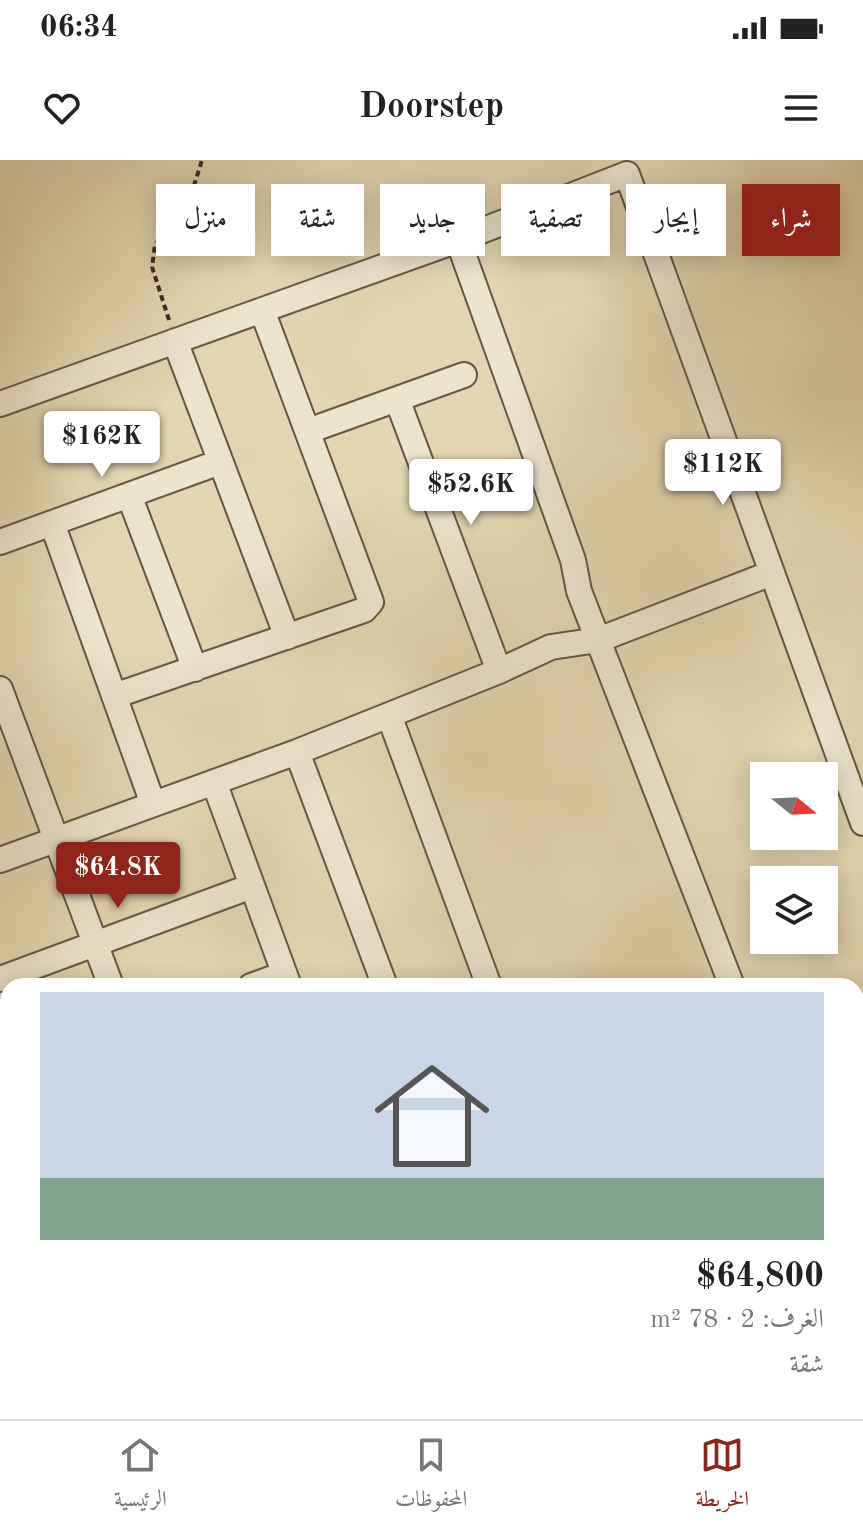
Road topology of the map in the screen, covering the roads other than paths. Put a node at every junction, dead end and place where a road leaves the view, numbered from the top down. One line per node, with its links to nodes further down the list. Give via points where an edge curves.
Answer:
1 (485, 229): 14 (street, via 627,174)
2 (413, 256): 4 (street)
3 (464, 256): 16 (street)
4 (262, 310): 5 (street); 9 (street)
5 (175, 341): 8 (street); 10 (street)
6 (464, 375): 7 (street)
7 (397, 399): 9 (street); 18 (street)
8 (0, 404)
9 (308, 431): 15 (street, via 371,602 364,610)
10 (220, 462): 11 (street); 15 (street)
11 (129, 495): 12 (street); 17 (street)
12 (52, 523): 13 (street); 20 (street)
13 (0, 542)
14 (772, 573): 16 (street); 25 (street)
15 (287, 637): 17 (street)
16 (598, 640): 18 (street, via 551,647); 35 (street)
17 (195, 669): 20 (street)
18 (499, 671): 21 (street)
19 (0, 689): 26 (street)
20 (114, 696): 24 (street)
21 (389, 715): 22 (street); 34 (street)
22 (297, 752): 23 (street); 33 (street)
23 (214, 782): 24 (street); 28 (street)
24 (153, 804): 26 (street)
25 (863, 823)
26 (56, 840): 27 (street); 29 (street)
27 (0, 860)
28 (252, 886): 29 (street); 32 (street)
29 (96, 944): 30 (street); 31 (street)
30 (3, 978)
31 (108, 978)
32 (285, 978)
33 (382, 978)
34 (486, 978)
35 (729, 978)

